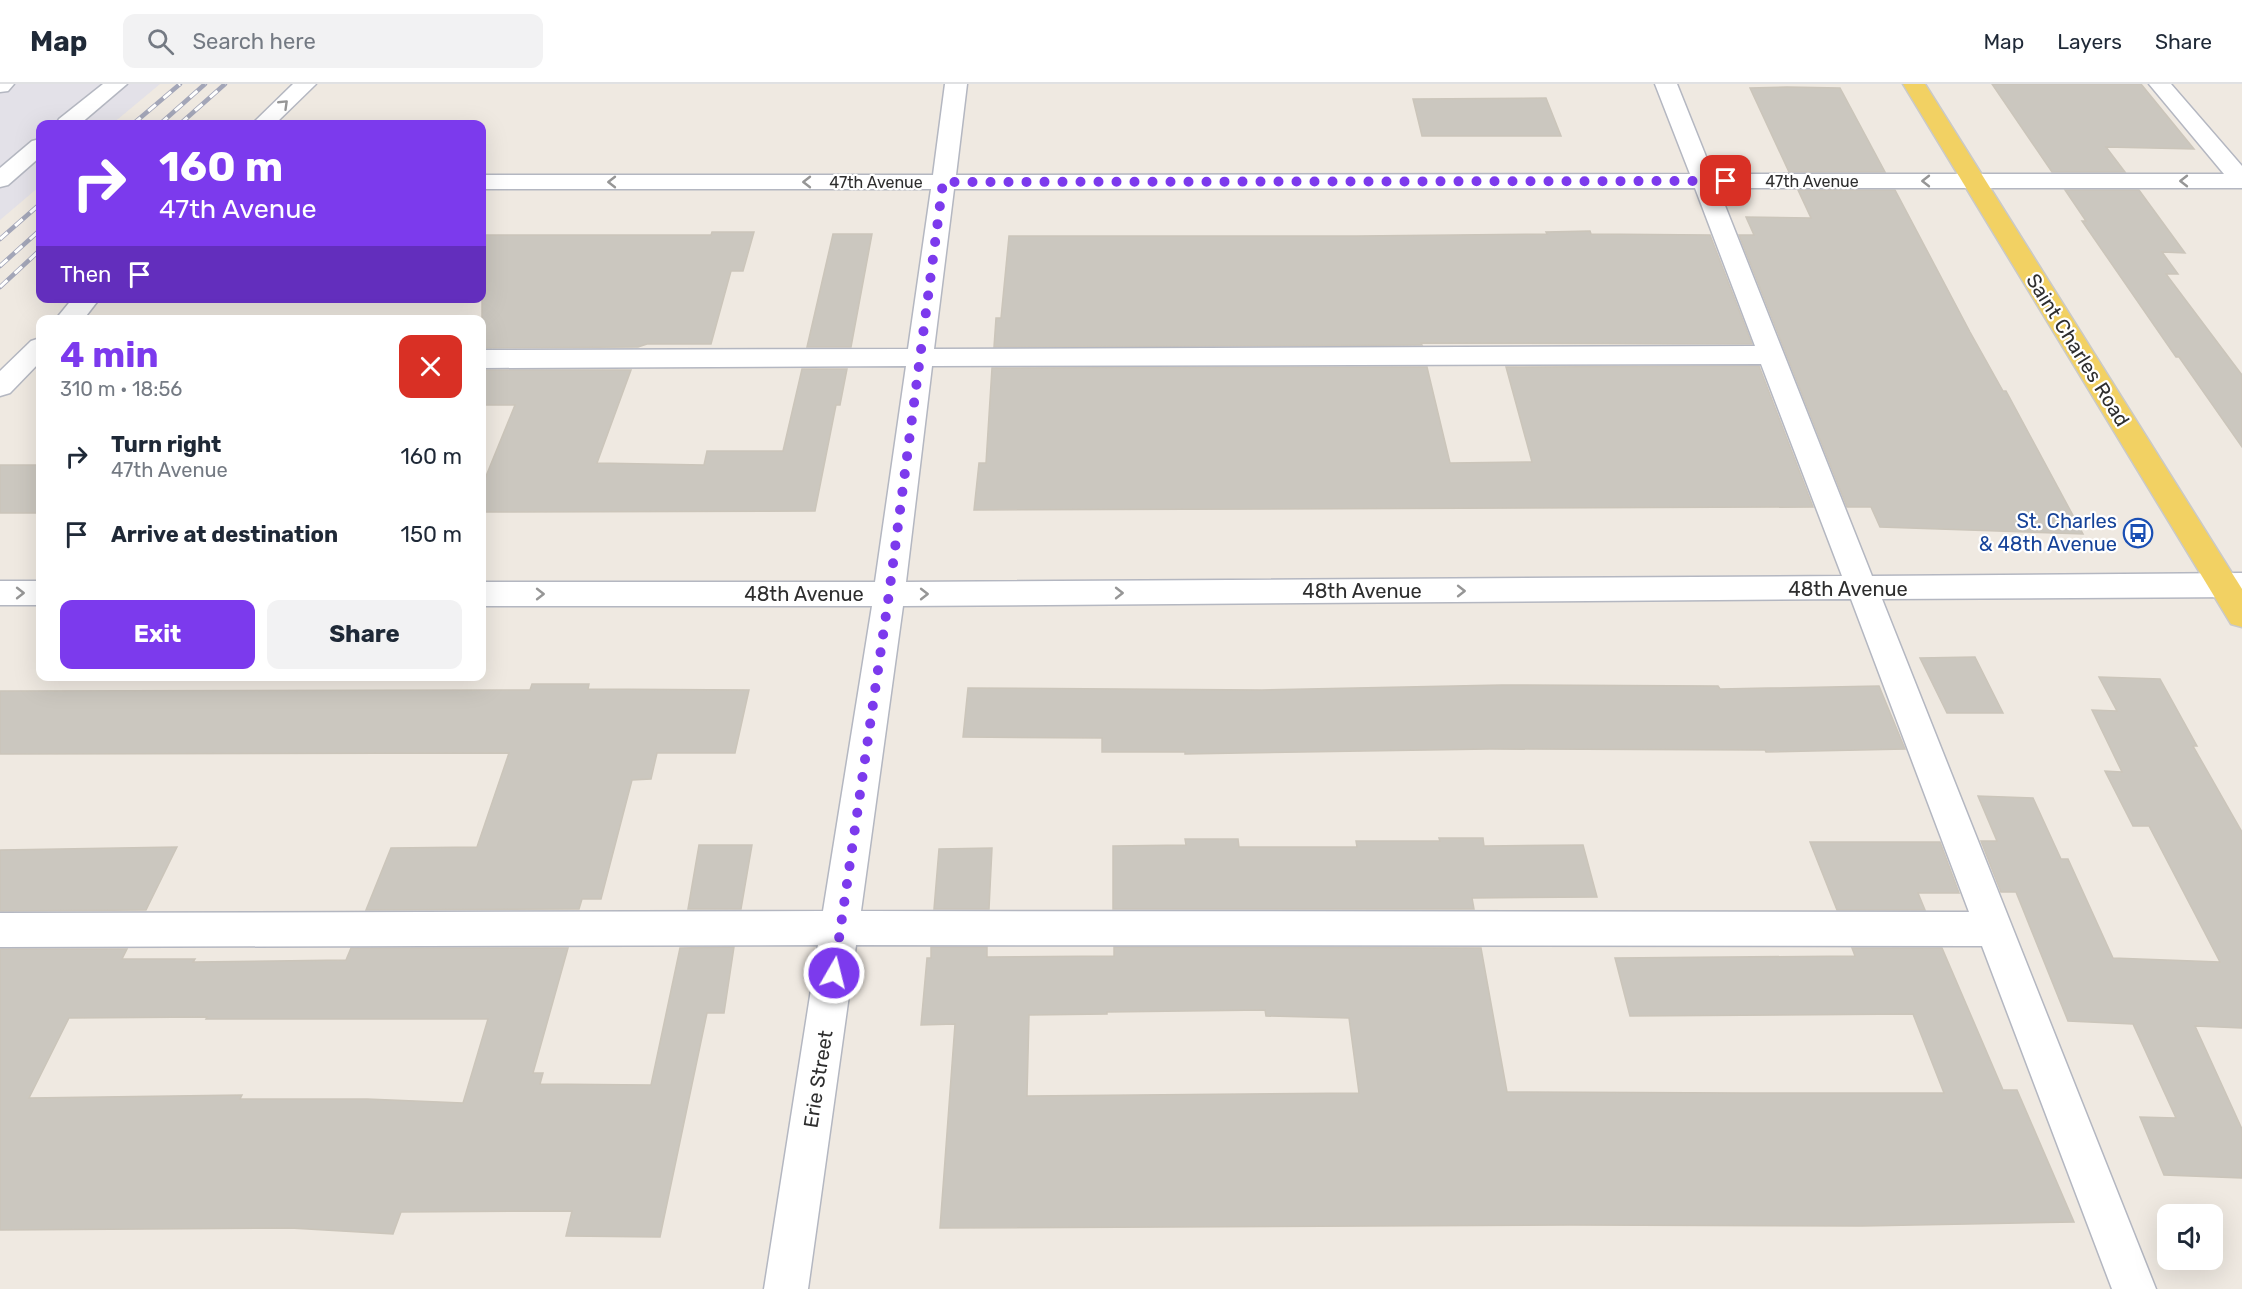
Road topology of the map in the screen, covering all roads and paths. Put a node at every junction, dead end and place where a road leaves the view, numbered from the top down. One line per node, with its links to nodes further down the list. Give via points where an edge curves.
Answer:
1 (116, 84): 7 (street)
2 (306, 84): 8 (street, one-way to 2)
3 (956, 84): 15 (street, Erie Street)
4 (1666, 84): 11 (street)
5 (1914, 84): 12 (main road, Saint Charles Road)
6 (2160, 84): 13 (street)
7 (72, 120)
8 (267, 120)
9 (36, 149): 10 (street)
10 (0, 180)
11 (1704, 181): 12 (street, 47th Avenue, one-way to 11); 15 (street, 47th Avenue); 18 (street)
12 (1974, 181): 13 (street, 47th Avenue, one-way to 12); 23 (main road, Saint Charles Road)
13 (2242, 181)
14 (486, 182): 15 (street, 47th Avenue, one-way to 14)
15 (943, 182): 20 (street, Erie Street)
16 (83, 303): 17 (street)
17 (73, 315)
18 (1772, 355): 20 (street); 24 (street)
19 (36, 356): 22 (street)
20 (920, 358): 21 (street); 28 (street, Erie Street)
21 (486, 359)
22 (0, 387)
23 (2233, 585): 24 (street, 48th Avenue); 29 (main road, Saint Charles Road)
24 (1862, 589): 28 (street, 48th Avenue, one-way to 24); 31 (street)
25 (0, 593): 26 (street, one-way to 26)
26 (36, 593)
27 (486, 594): 28 (street, 48th Avenue, one-way to 28)
28 (889, 594): 30 (street, Erie Street)
29 (2242, 615)
30 (841, 928): 31 (street); 32 (street); 33 (street, Erie Street)
31 (1994, 929): 34 (street)
32 (0, 930)
33 (786, 1289)
34 (2134, 1289)

